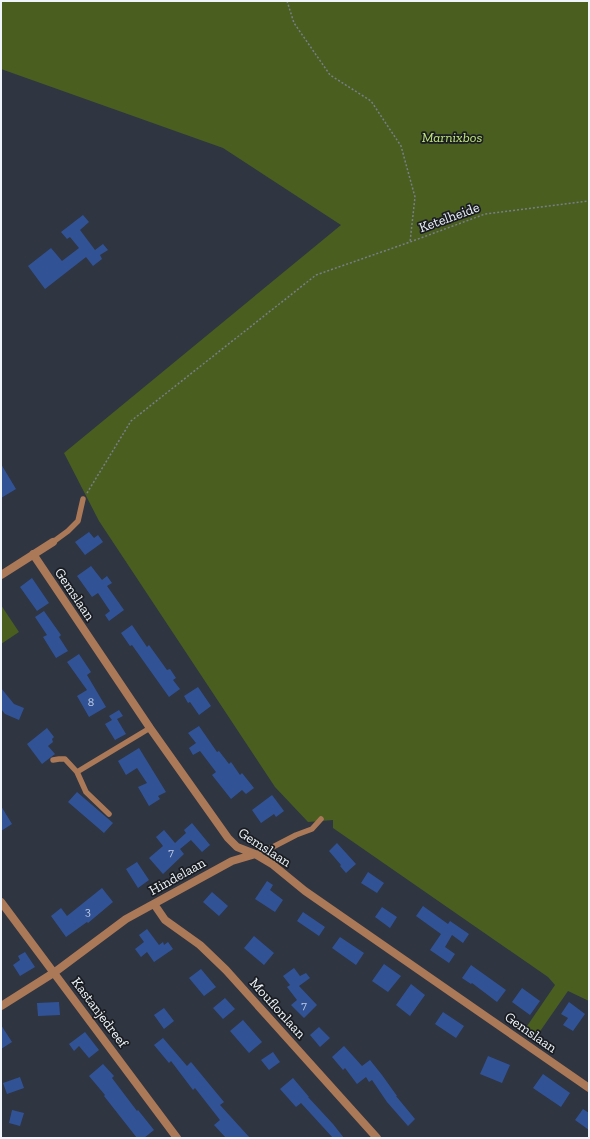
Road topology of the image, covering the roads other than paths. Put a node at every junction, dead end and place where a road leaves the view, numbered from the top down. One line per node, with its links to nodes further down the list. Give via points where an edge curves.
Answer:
1 (83, 499): 2 (lane, via 78,521)
2 (53, 542): 3 (street)
3 (33, 554): 4 (street); 5 (street, Gemslaan)
4 (1, 575)
5 (150, 728): 7 (lane); 10 (street, Gemslaan, via 228,838 237,847)
6 (53, 760): 7 (lane, via 65,759)
7 (77, 772): 8 (lane, via 86,792)
8 (109, 814)
9 (321, 819): 10 (lane, Hindelaan, via 312,829)
10 (255, 854): 12 (street, Hindelaan, via 232,861); 15 (street, Gemslaan)
11 (1, 902): 13 (street, Kastanjedreef)
12 (154, 904): 13 (street, Hindelaan, via 126,919); 17 (street, Mouflonlaan, via 165,920 200,945 226,970)
13 (55, 972): 14 (street, Hindelaan); 16 (street, Kastanjedreef)
14 (1, 1006)
15 (589, 1088)
16 (177, 1138)
17 (377, 1138)

